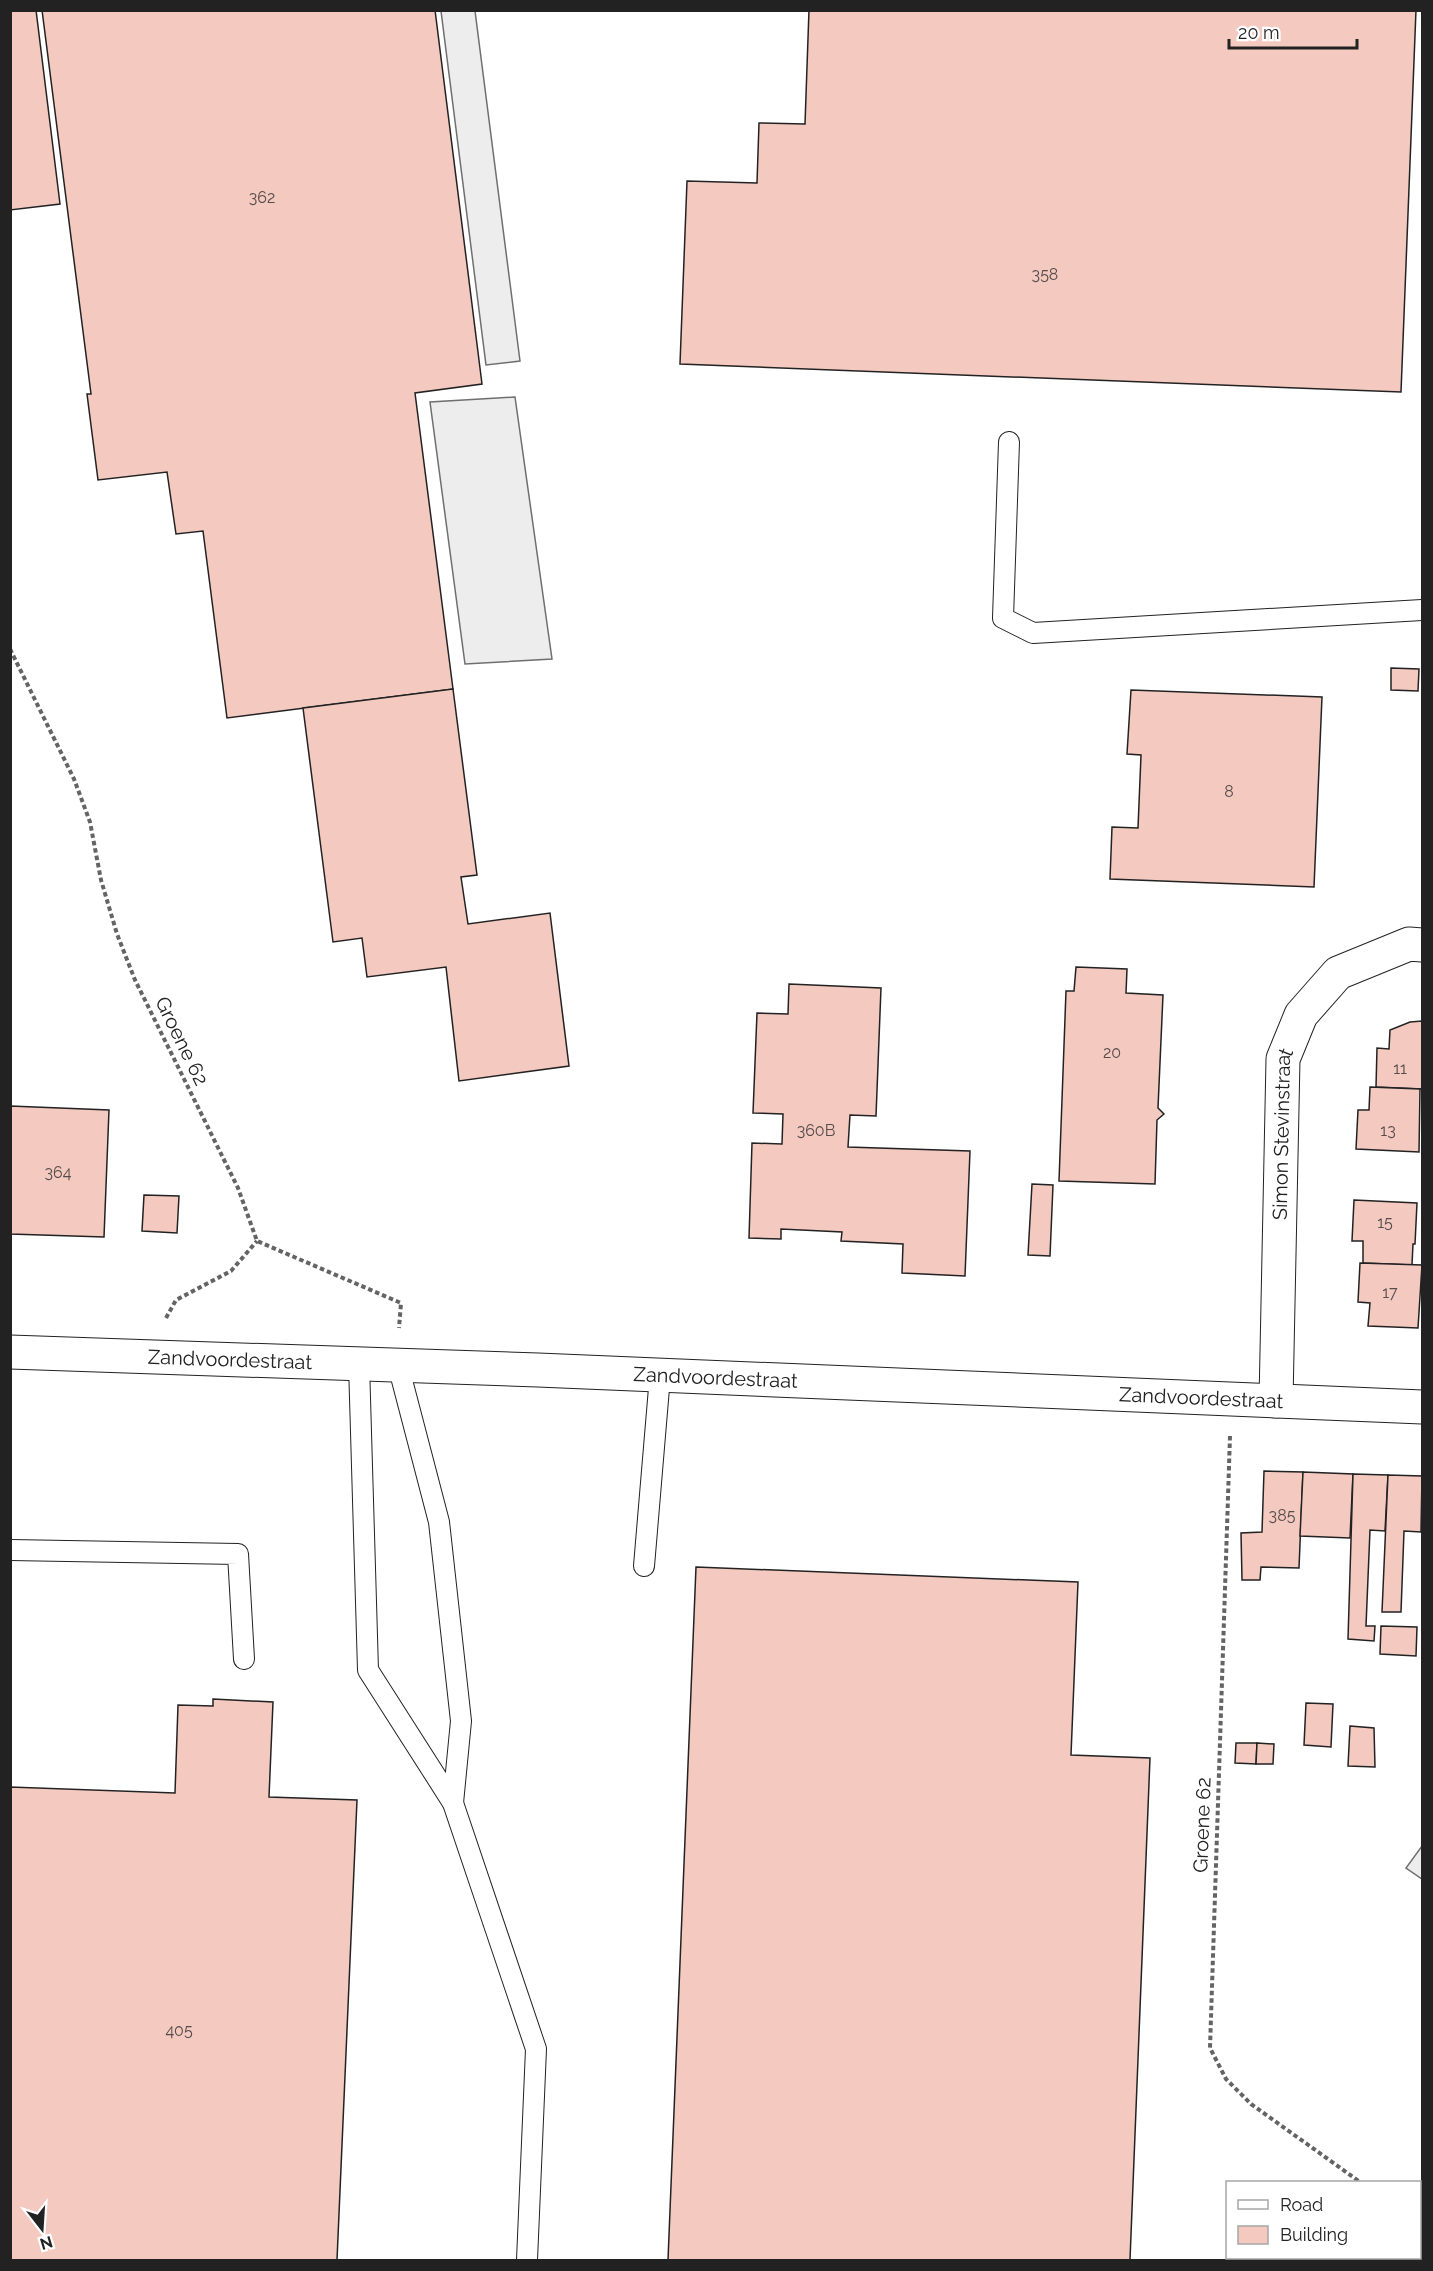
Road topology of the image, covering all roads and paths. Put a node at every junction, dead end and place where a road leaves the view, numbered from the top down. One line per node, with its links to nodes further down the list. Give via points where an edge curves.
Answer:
1 (1009, 442): 2 (lane, via 1003,618 1033,633)
2 (1422, 610)
3 (10, 649): 5 (path, Groene 62, via 74,778 90,822 117,934 135,980 238,1188)
4 (1422, 945): 12 (main road, Simon Stevinstraat, via 1409,944 1338,973 1301,1015 1283,1059)
5 (257, 1241): 7 (path, via 231,1271 176,1300); 9 (path, via 401,1303)
6 (10, 1352): 7 (main road, Zandvoordestraat)
7 (145, 1357): 8 (main road, Zandvoordestraat)
8 (359, 1364): 9 (main road, Zandvoordestraat); 17 (lane, via 368,1670)
9 (398, 1365): 10 (main road, Zandvoordestraat); 17 (lane, via 439,1522 461,1721)
10 (660, 1376): 11 (main road, Zandvoordestraat); 15 (lane)
11 (1231, 1399): 12 (main road, Zandvoordestraat); 18 (path, Groene 62, via 1210,2048 1226,2079 1251,2104)
12 (1276, 1401): 13 (main road, Zandvoordestraat)
13 (1422, 1407)
14 (10, 1550): 16 (lane, via 238,1554)
15 (644, 1566)
16 (244, 1659)
17 (453, 1803): 19 (lane, via 536,2049)
18 (1359, 2181)
19 (527, 2260)

